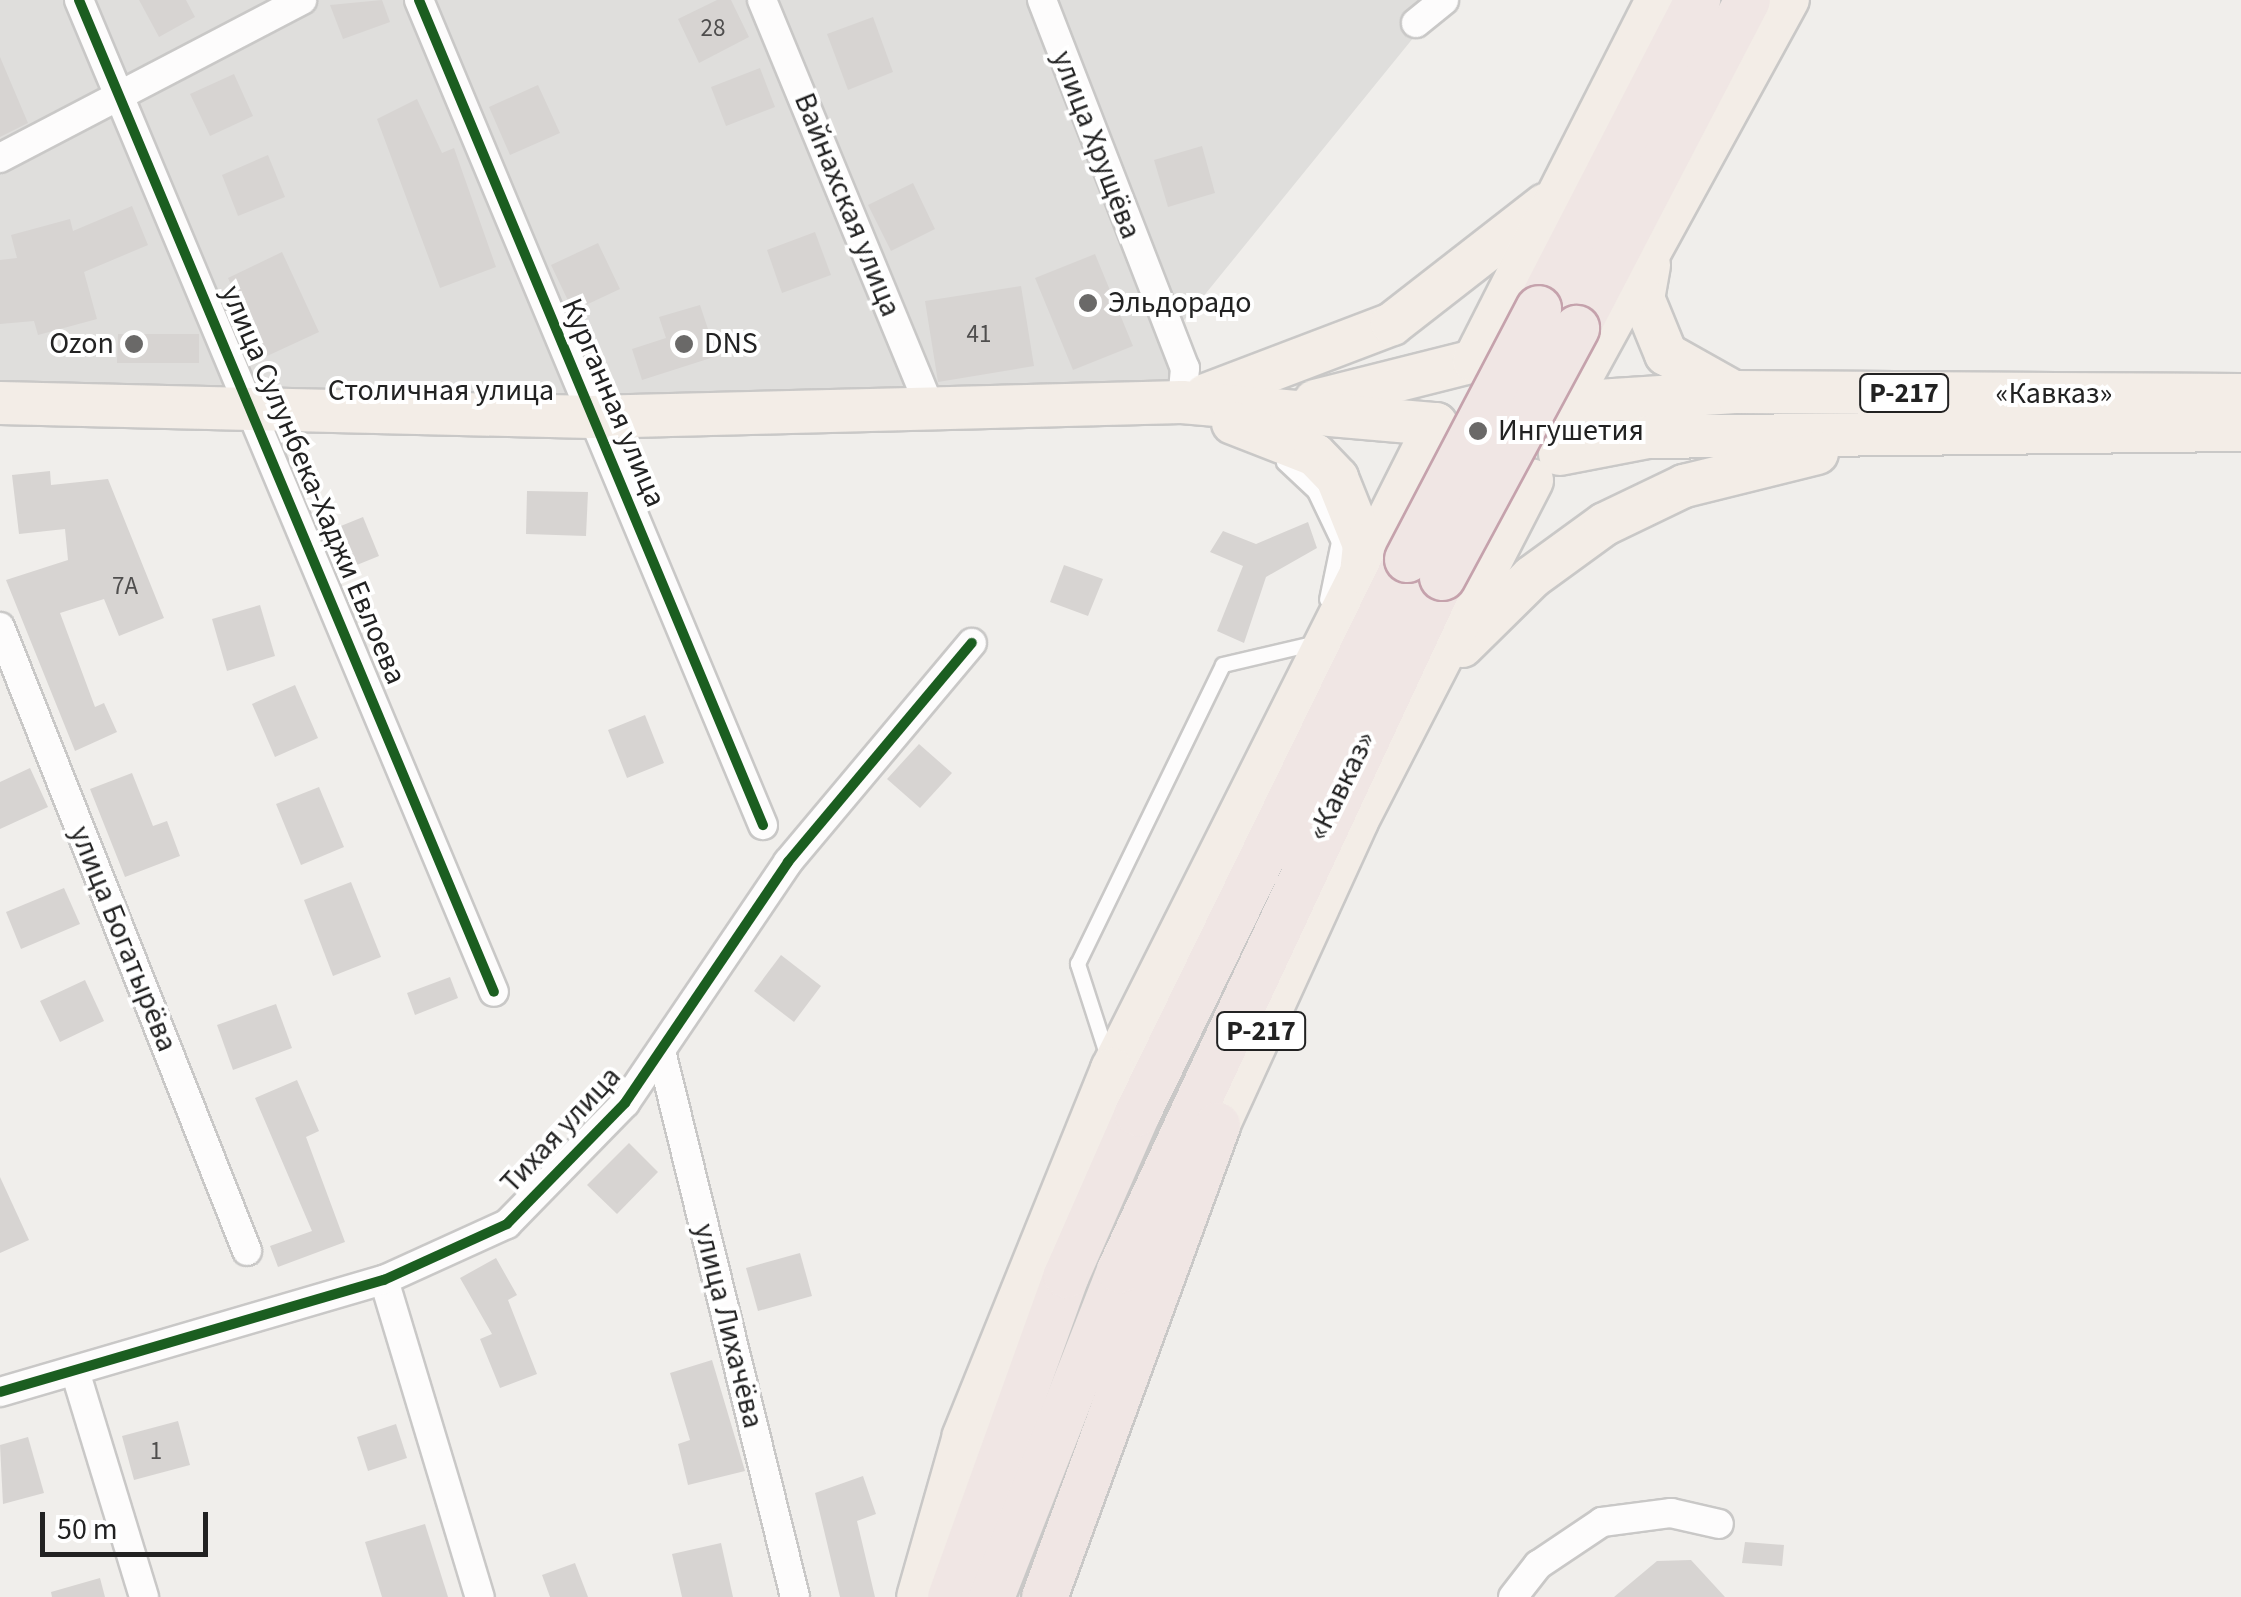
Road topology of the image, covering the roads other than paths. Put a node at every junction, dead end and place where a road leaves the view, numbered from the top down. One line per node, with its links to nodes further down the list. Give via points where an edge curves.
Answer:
1 (78, 0): 12 (street, улица Сулунбека-Хаджи Евлоева)
2 (302, 0): 12 (street)
3 (419, 0): 26 (street, Курганная улица)
4 (762, 0): 24 (street, Вайнахская улица)
5 (1042, 0): 20 (street, улица Хрущёва, via 1184,368)
6 (1444, 0): 11 (street)
7 (1657, 0): 14 (main road)
8 (1696, 0): 16 (highway, «Кавказ» / Р-217)
9 (1747, 0): 16 (highway, «Кавказ» / Р-217)
10 (1788, 0): 15 (main road, Р-217)
11 (1416, 23)
12 (120, 96): 13 (street); 25 (street, улица Сулунбека-Хаджи Евлоева)
13 (0, 158)
14 (1561, 191): 17 (main road); 20 (main road, via 1392,324 1283,372)
15 (1652, 250): 18 (main road, Р-217, via 1643,298 1651,330 1692,374); 22 (main road, Р-217)
16 (1556, 318): 31 (highway, «Кавказ» / Р-217, bridge)
17 (1474, 360): 22 (main road, via 1524,357 1556,380); 23 (main road, via 1354,398); 27 (main road, via 1446,386)
18 (1735, 392): 19 (main road, «Кавказ» / Р-217); 22 (main road, «Кавказ» / Р-217)
19 (2241, 395)
20 (1182, 402): 23 (main road); 24 (main road, Столичная улица); 32 (main road, via 1315,455 1356,514); 34 (lane, via 1301,473 1315,492 1339,542)
21 (0, 403): 25 (main road, Столичная улица)
22 (1567, 403): 30 (main road)
23 (1226, 405): 27 (main road)
24 (931, 410): 26 (main road, Столичная улица)
25 (259, 414): 26 (main road, Столичная улица); 38 (street, улица Сулунбека-Хаджи Евлоева)
26 (591, 417): 37 (street, Курганная улица)
27 (1436, 424): 30 (main road, via 1449,460 1469,478 1506,487); 32 (main road)
28 (2000, 426): 29 (main road, «Кавказ» / Р-217); 30 (main road, «Кавказ» / Р-217, via 1682,436); 36 (main road, Р-217, via 1773,460 1684,486 1605,524 1532,576)
29 (2241, 430)
30 (1546, 467): 36 (main road, Р-217)
31 (1425, 568): 51 (highway, «Кавказ» / Р-217, via 1137,1113 1066,1275); 52 (highway, «Кавказ» / Р-217, via 1211,1062)
32 (1360, 578): 34 (main road)
33 (0, 627): 42 (street, улица Богатырёва)
34 (1322, 640): 40 (main road); 40 (lane, via 1223,664 1078,964)
35 (972, 643): 39 (street, Тихая улица, via 788,862)
36 (1427, 682): 41 (main road, Р-217)
37 (763, 825)
38 (494, 992)
39 (662, 1055): 43 (street, Тихая улица, via 507,1224); 49 (street, улица Лихачёва)
40 (1112, 1069): 50 (main road, via 964,1436)
41 (1217, 1125): 53 (main road, Р-217); 54 (highway)
42 (247, 1251)
43 (384, 1280): 44 (street, Тихая улица); 48 (street)
44 (75, 1371): 45 (street, Тихая улица); 47 (street)
45 (0, 1392)
46 (1719, 1524): 55 (street, via 1672,1513 1602,1522 1538,1564)
47 (144, 1597)
48 (480, 1597)
49 (795, 1597)
50 (918, 1597)
51 (950, 1597)
52 (991, 1597)
53 (1024, 1597)
54 (1044, 1597)
55 (1513, 1597)

